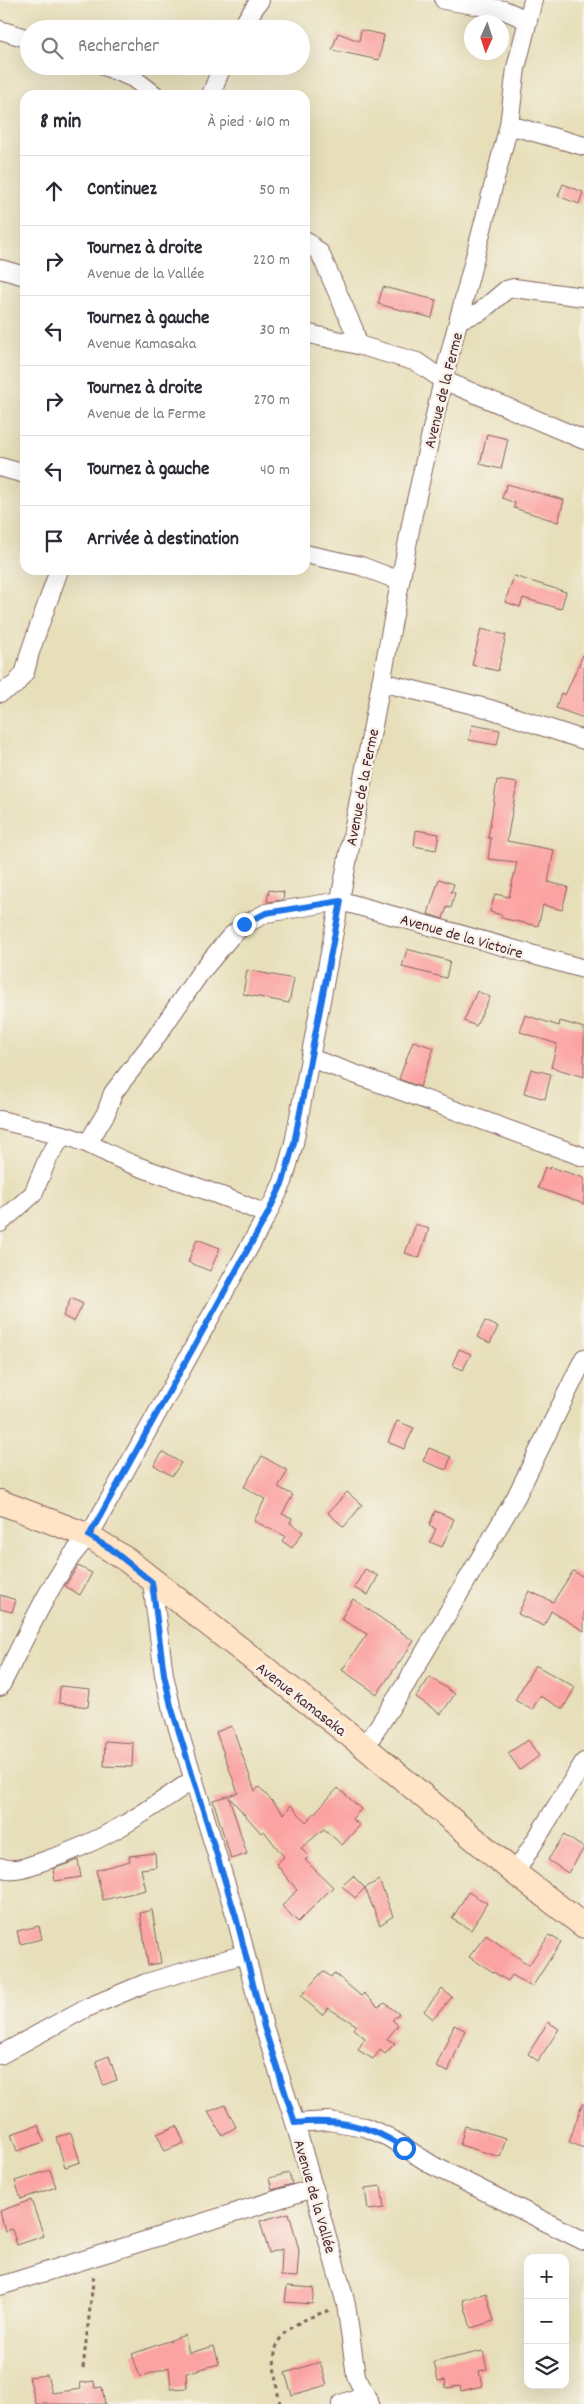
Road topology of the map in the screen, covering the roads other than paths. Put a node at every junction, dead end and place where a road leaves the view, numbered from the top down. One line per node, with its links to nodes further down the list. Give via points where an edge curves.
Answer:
1 (260, 0): 4 (street)
2 (444, 0): 5 (street, via 504,10)
3 (533, 0): 5 (street, Avenue de la Ferme)
4 (246, 20)
5 (527, 20): 12 (street, Avenue de la Ferme, via 516,68)
6 (0, 30): 7 (street)
7 (20, 36)
8 (126, 75): 10 (street)
9 (219, 75): 11 (street)
10 (149, 90)
11 (213, 90)
12 (509, 125): 13 (street); 18 (street, Avenue de la Ferme)
13 (584, 146)
14 (310, 244): 20 (street, via 320,253)
15 (0, 269): 16 (street)
16 (20, 275)
17 (584, 297): 18 (street, via 514,288 506,290 480,312)
18 (460, 319): 21 (street, Avenue de la Ferme)
19 (310, 334): 20 (street)
20 (358, 345): 21 (street, via 417,362)
21 (443, 380): 22 (street); 27 (street, Avenue de la Ferme)
22 (584, 440)
23 (0, 467): 24 (street)
24 (20, 473)
25 (310, 555): 27 (street, via 361,566)
26 (57, 575): 29 (street, via 25,672 15,685)
27 (400, 581): 28 (street, Avenue de la Ferme)
28 (381, 682): 30 (street, via 490,709); 31 (street, Avenue de la Ferme)
29 (0, 693)
30 (584, 740)
31 (341, 901): 32 (street, Avenue de la Victoire); 33 (street, Avenue de la Ferme); 36 (street, via 266,913 244,924 230,937 113,1093 106,1113)
32 (584, 969)
33 (310, 1058): 37 (street); 38 (street, Avenue de la Ferme, via 290,1157 283,1182)
34 (0, 1120): 35 (street)
35 (63, 1135): 36 (street); 39 (street, via 48,1158 32,1194)
36 (88, 1143): 38 (street, via 114,1157 235,1200)
37 (584, 1157)
38 (267, 1215): 42 (street, Avenue de la Ferme)
39 (0, 1223)
40 (584, 1358): 45 (street, via 516,1497)
41 (0, 1502): 42 (street, Avenue Kamasaka)
42 (89, 1536): 43 (street, Avenue Kamasaka, via 122,1556); 44 (street, Avenue de la Ferme, via 77,1547 64,1569)
43 (152, 1582): 45 (street, Avenue Kamasaka); 47 (street, Avenue de la Vallée, via 164,1674)
44 (0, 1687)
45 (365, 1747): 49 (street, Avenue Kamasaka)
46 (584, 1762): 49 (street)
47 (194, 1779): 48 (street, via 115,1832 87,1846 23,1868 5,1870); 51 (street, Avenue de la Vallée)
48 (0, 1867)
49 (515, 1873): 50 (street, Avenue Kamasaka)
50 (584, 1926)
51 (245, 1954): 52 (street, via 146,1983 84,2009); 53 (street, Avenue de la Vallée)
52 (0, 2055)
53 (295, 2123): 54 (street, Avenue de la Vallée); 55 (street, via 328,2121 365,2127)
54 (314, 2188): 56 (street); 57 (street, Avenue de la Vallée, via 346,2304 356,2376)
55 (584, 2241)
56 (0, 2286)
57 (367, 2400): 58 (street)
58 (341, 2404)

